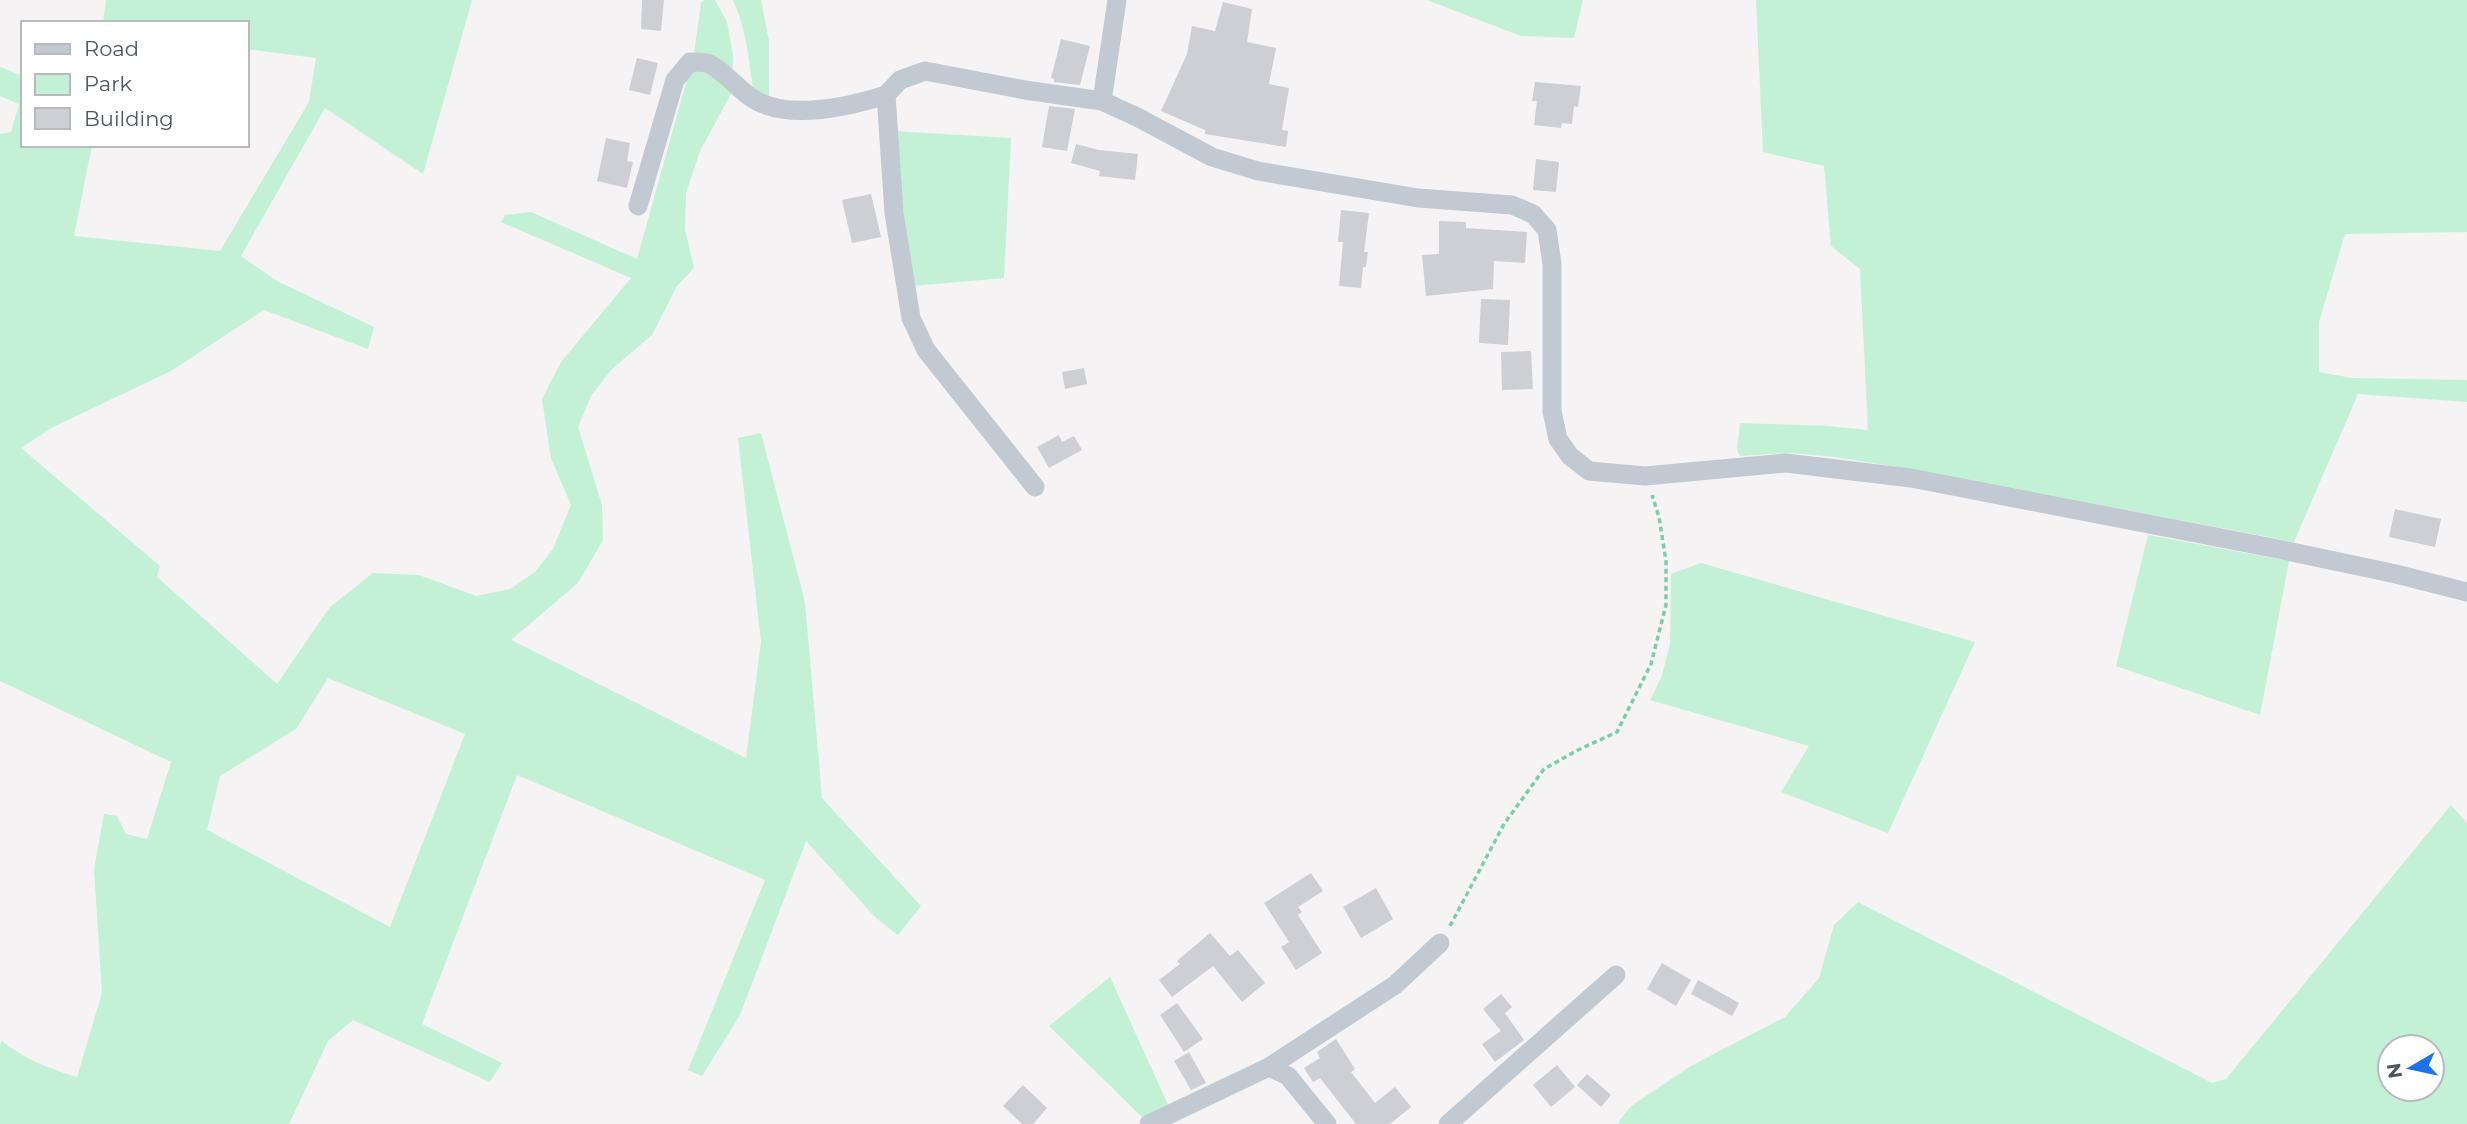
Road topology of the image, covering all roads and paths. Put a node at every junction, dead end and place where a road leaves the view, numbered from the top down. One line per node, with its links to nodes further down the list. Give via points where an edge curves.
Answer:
1 (1117, 0): 3 (street)
2 (886, 95): 3 (street, via 900,80 925,71); 4 (street, via 853,106 792,110 752,99 708,63 690,62 675,80); 6 (street, via 894,213 911,318 926,350)
3 (1102, 101): 5 (street, via 1212,158 1258,171 1418,198 1513,205 1534,214 1547,230 1552,264 1552,411 1558,439 1589,471)
4 (638, 206)
5 (1645, 476): 7 (street, via 1786,463 1910,478 2291,551); 8 (path, via 1659,517 1666,561 1666,606 1651,664 1617,732 1544,769 1504,824)
6 (1035, 487)
7 (2467, 593)
8 (1440, 943): 10 (street, via 1395,985)
9 (1616, 975): 13 (street)
10 (1269, 1067): 11 (street); 12 (street, via 1288,1076)
11 (1149, 1124)
12 (1327, 1124)
13 (1448, 1124)

